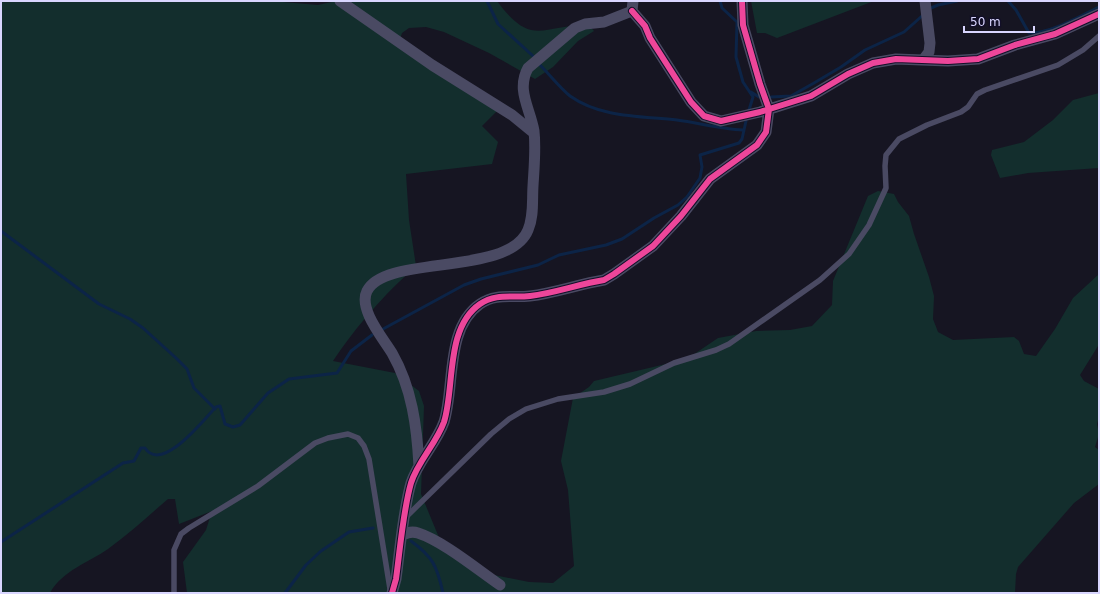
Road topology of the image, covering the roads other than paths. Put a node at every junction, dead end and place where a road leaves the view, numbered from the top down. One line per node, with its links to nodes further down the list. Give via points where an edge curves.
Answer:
1 (340, 1): 9 (street, via 432,65 512,115)
2 (742, 1): 8 (street, via 743,25)
3 (925, 1): 7 (street, via 930,43 929,52)
4 (632, 6): 8 (street, via 691,102 704,116 721,121); 9 (street, via 604,22 575,28 528,68 522,85)
5 (1099, 14): 7 (street, via 1055,34 978,59 948,62)
6 (1099, 36): 11 (lane, via 1066,61 985,90 977,94 968,108 961,112 899,139 886,155 886,188 869,225 849,254 820,280 729,344 674,363 630,384 604,392 558,399 526,409 491,434)
7 (923, 60): 8 (street, via 896,59 873,62 811,96)
8 (769, 109): 10 (street, via 766,132 757,145 710,179 682,216 661,238 614,274 604,280 529,296 491,298 472,310 457,342 444,423)
9 (534, 133): 10 (street, via 533,215 523,238 515,245 467,262 396,272 373,282 364,299 375,327 403,373 417,440)
10 (419, 466): 11 (street, via 411,483)
11 (405, 518): 12 (street)
12 (403, 535): 13 (street, via 409,532 418,533 432,540); 15 (street, via 396,579)
13 (500, 585)
14 (174, 593): 15 (lane, via 174,550 181,534 258,486 315,443 348,434 358,438 369,459)
15 (391, 593)

